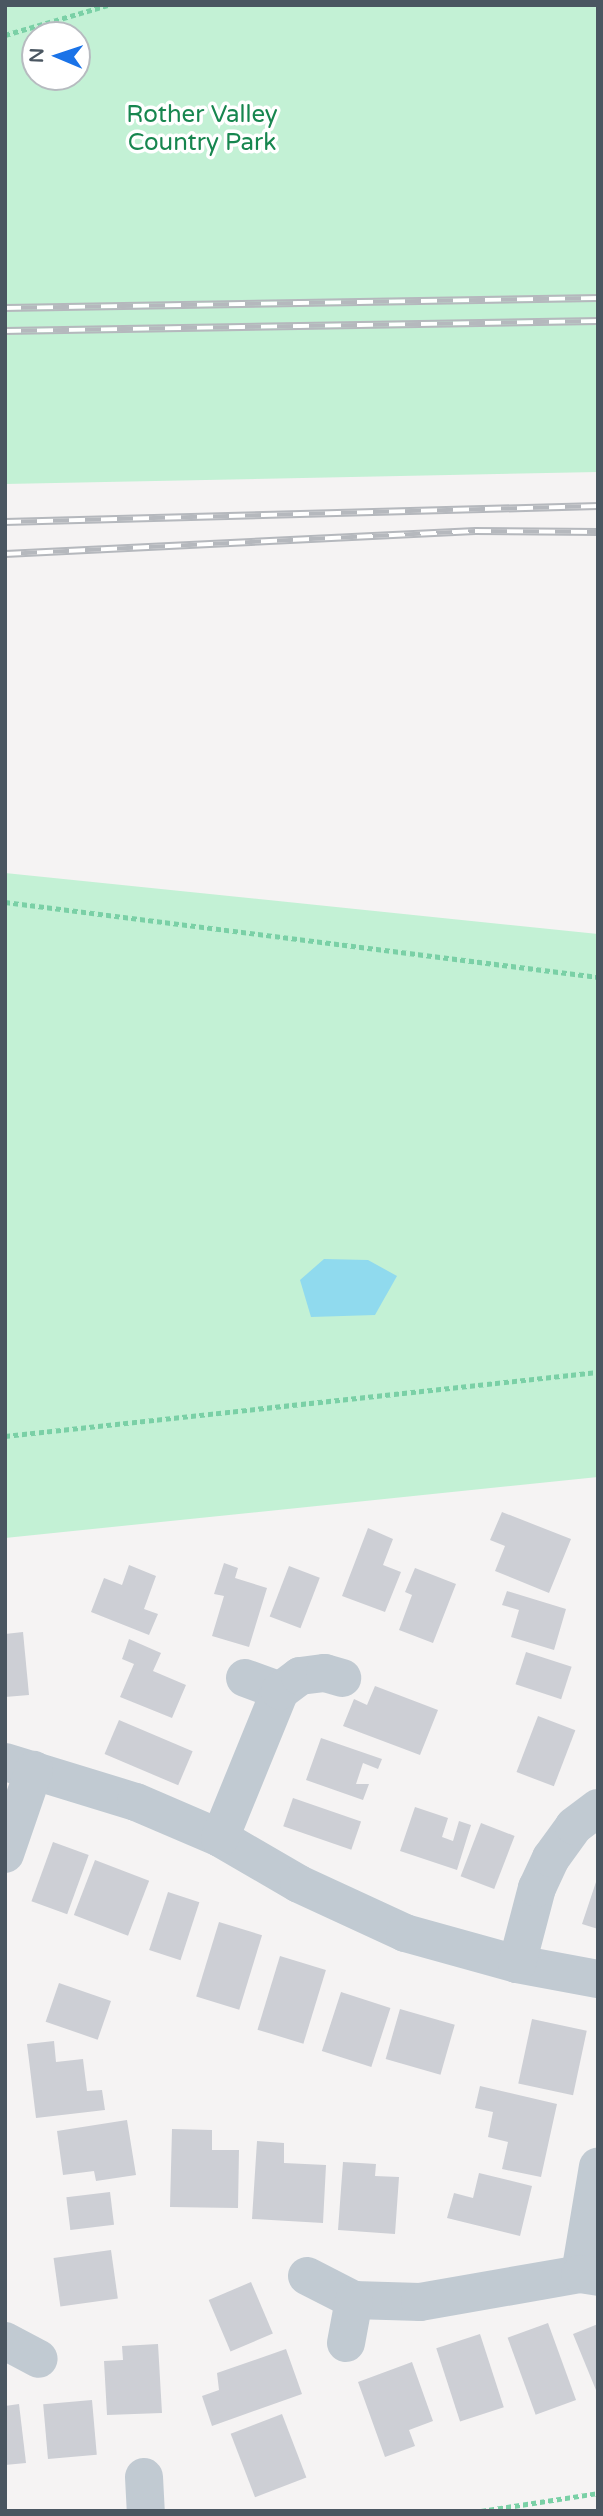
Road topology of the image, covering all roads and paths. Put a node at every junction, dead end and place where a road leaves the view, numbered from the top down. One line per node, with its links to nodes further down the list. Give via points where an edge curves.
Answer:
1 (107, 5): 2 (path)
2 (5, 35)
3 (5, 902): 4 (path)
4 (598, 977)
5 (598, 1372): 6 (path)
6 (5, 1436)
7 (342, 1678): 10 (street, via 325,1673 263,1685)
8 (20, 1766): 10 (street, via 135,1802); 11 (street)
9 (598, 1808): 12 (street, via 574,1826 551,1858 537,1888)
10 (220, 1838): 12 (street, via 299,1884 405,1933)
11 (5, 1854)
12 (517, 1964): 13 (street)
13 (598, 1979)
14 (598, 2166): 15 (street)
15 (589, 2275): 17 (street, via 420,2302)
16 (307, 2276): 17 (street)
17 (354, 2300): 19 (street)
18 (5, 2341): 20 (street)
19 (346, 2343)
20 (39, 2359)
21 (598, 2493): 22 (path)
22 (481, 2511)

